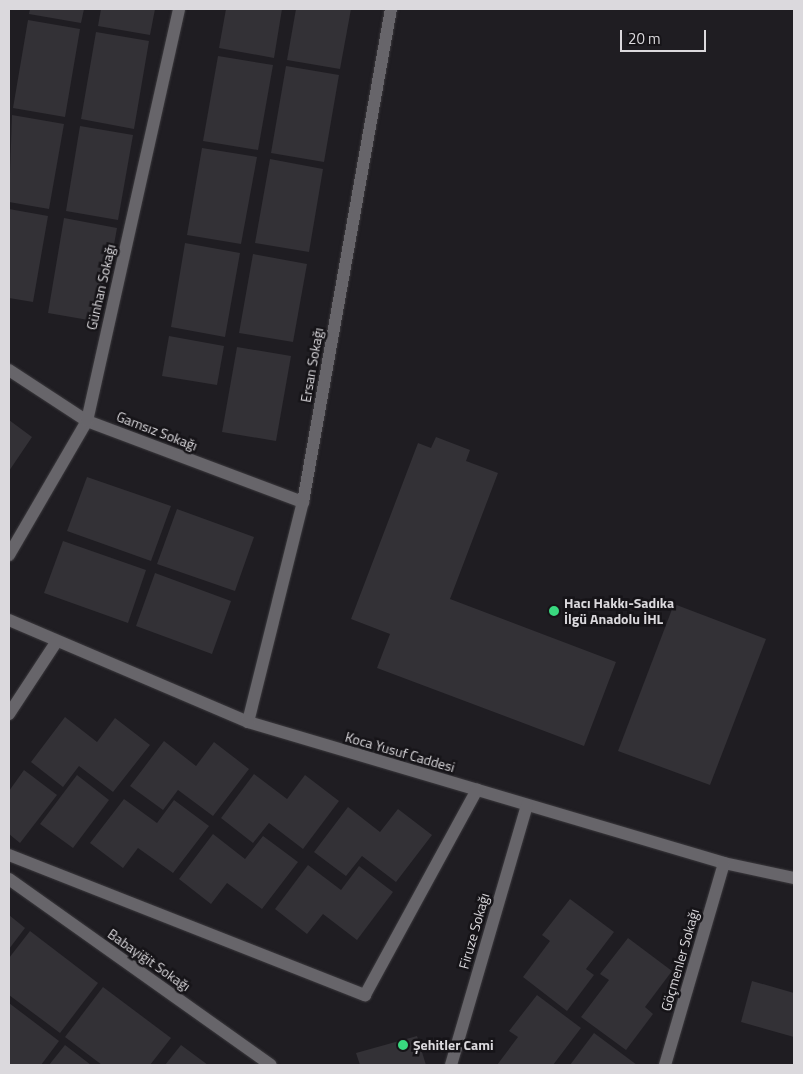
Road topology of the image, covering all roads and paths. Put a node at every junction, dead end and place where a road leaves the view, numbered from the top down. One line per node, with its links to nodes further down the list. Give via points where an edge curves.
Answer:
1 (179, 9): 4 (street, Günhan Sokağı)
2 (390, 9): 5 (street, Ersan Sokağı)
3 (9, 370): 4 (street, Gamsız Sokağı)
4 (87, 421): 5 (street, Gamsız Sokağı); 6 (street, Günhan Sokağı)
5 (303, 502): 10 (street, Ersan Sokağı)
6 (9, 555)
7 (9, 620): 8 (street, Koca Yusuf Caddesi)
8 (57, 641): 9 (street); 10 (street, Koca Yusuf Caddesi)
9 (9, 714)
10 (248, 722): 11 (street, Koca Yusuf Caddesi)
11 (477, 790): 12 (street, Koca Yusuf Caddesi); 13 (street, via 365,995)
12 (527, 805): 14 (street, Koca Yusuf Caddesi); 18 (street, Firuze Sokağı)
13 (9, 855)
14 (724, 863): 15 (street, Koca Yusuf Caddesi); 19 (street, Göçmenler Sokağı)
15 (794, 878)
16 (9, 879): 17 (street, Babayiğit Sokağı)
17 (271, 1065)
18 (451, 1065)
19 (665, 1065)

